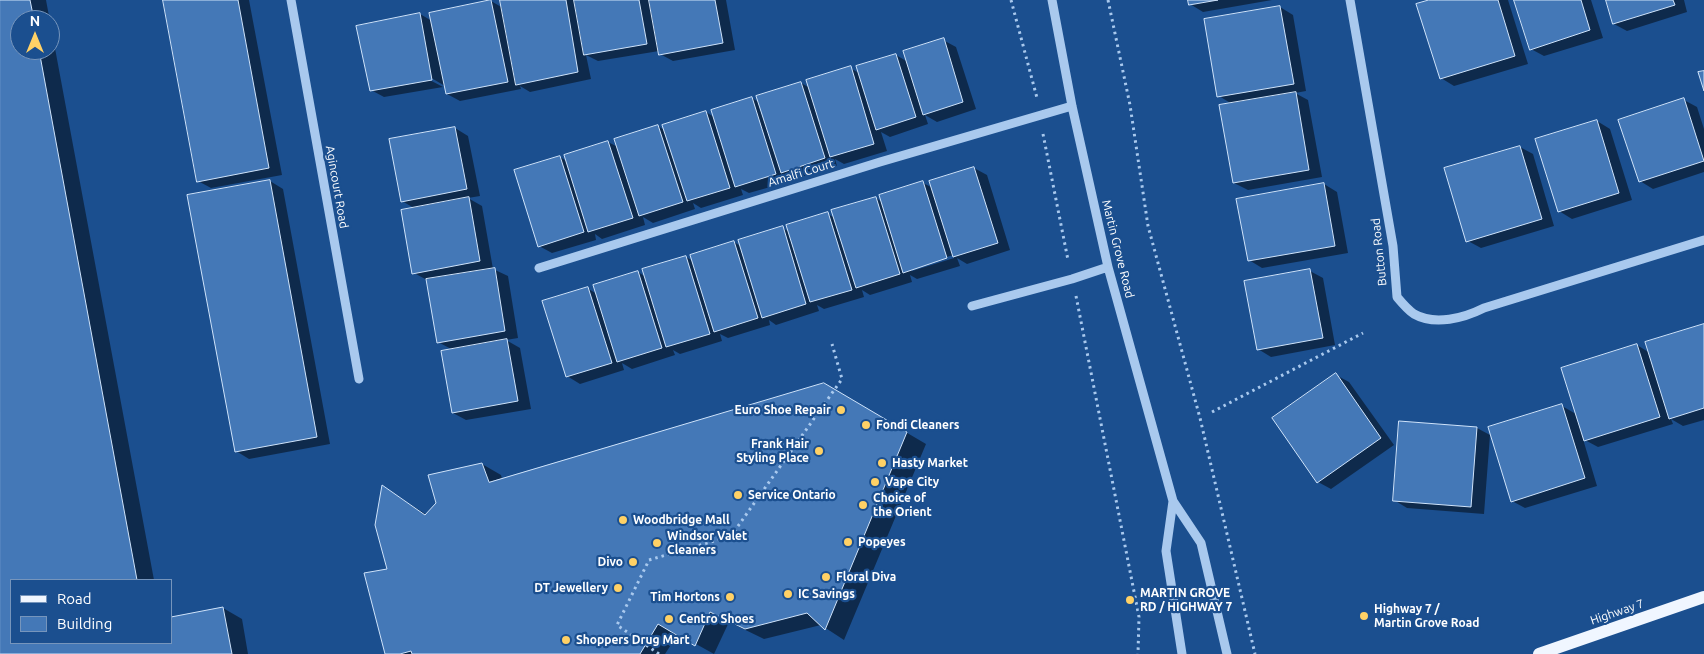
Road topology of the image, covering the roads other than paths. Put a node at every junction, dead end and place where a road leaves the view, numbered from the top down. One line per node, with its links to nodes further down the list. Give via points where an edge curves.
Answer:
1 (290, 0): 9 (street, Agincourt Road)
2 (1052, 0): 4 (street, Martin Grove Road)
3 (1350, 0): 5 (street, Button Road, via 1393,246 1397,297 1414,313 1425,318 1468,316 1484,308)
4 (1072, 106): 6 (street, Martin Grove Road); 7 (street, Amalfi Court)
5 (1704, 240)
6 (1108, 267): 8 (street, via 1072,280); 10 (street, Martin Grove Road)
7 (539, 268)
8 (972, 306)
9 (359, 379)
10 (1173, 501): 12 (street, Martin Grove Road, via 1166,551); 13 (street, Martin Grove Road, via 1201,543)
11 (1704, 597): 14 (main road, Highway 7)
12 (1182, 654)
13 (1227, 654)
14 (1539, 654)

